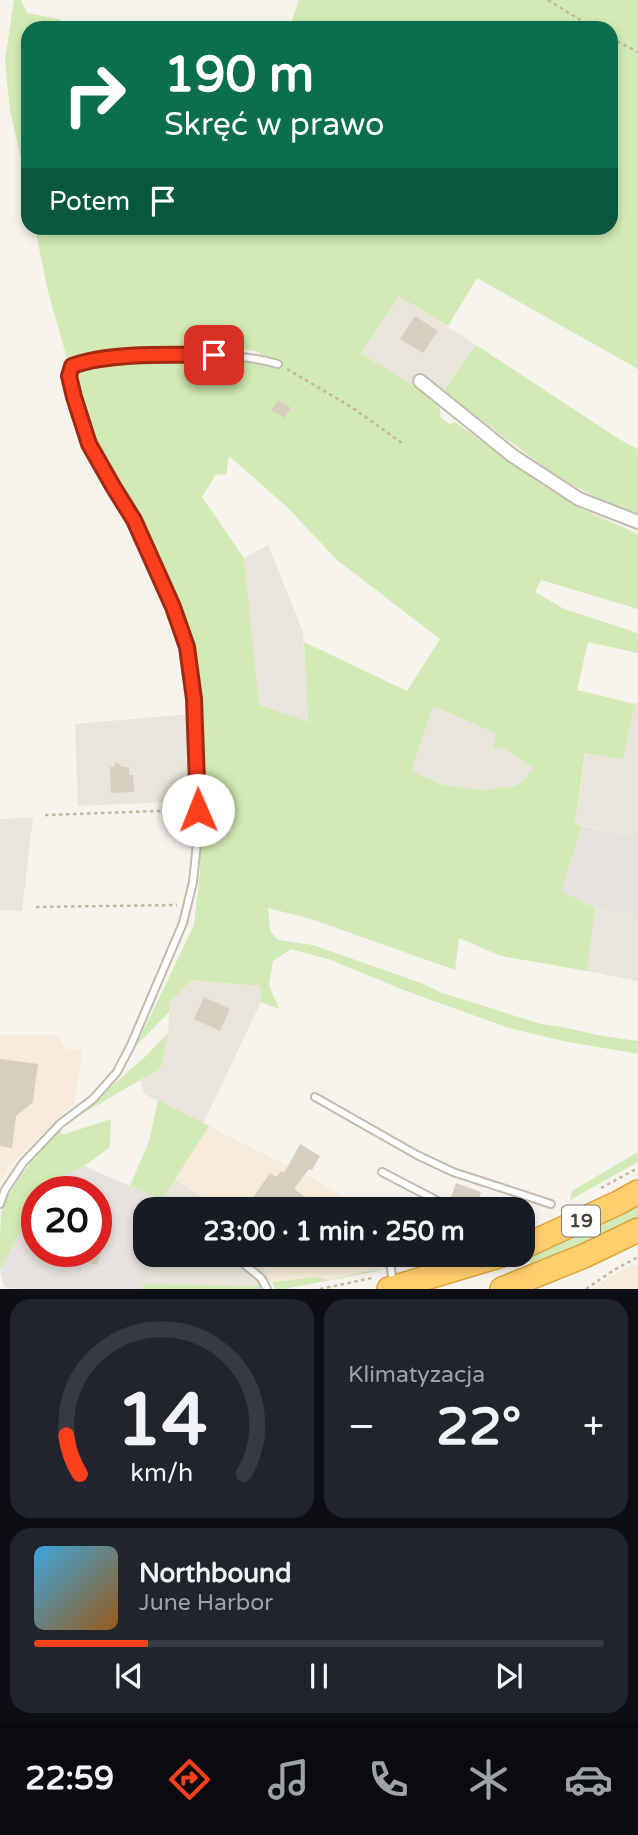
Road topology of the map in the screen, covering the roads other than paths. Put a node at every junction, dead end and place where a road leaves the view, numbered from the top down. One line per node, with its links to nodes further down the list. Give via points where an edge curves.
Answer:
1 (278, 364): 8 (lane, via 214,355 114,358 72,366 69,376 89,444 134,520 187,647 198,810 193,882 183,923 117,1072 23,1163)
2 (420, 381): 3 (street, via 545,478 579,499)
3 (638, 522)
4 (315, 1097): 9 (lane, via 453,1172)
5 (382, 1171): 7 (lane)
6 (638, 1192): 11 (highway, 19)
7 (431, 1197)
8 (0, 1204)
9 (551, 1204)
10 (638, 1230): 14 (highway, 19, via 584,1256)
11 (535, 1242)
12 (248, 1267): 15 (lane)
13 (390, 1267): 16 (lane)
14 (508, 1276): 16 (highway, 19)
15 (267, 1289)
16 (392, 1289)

